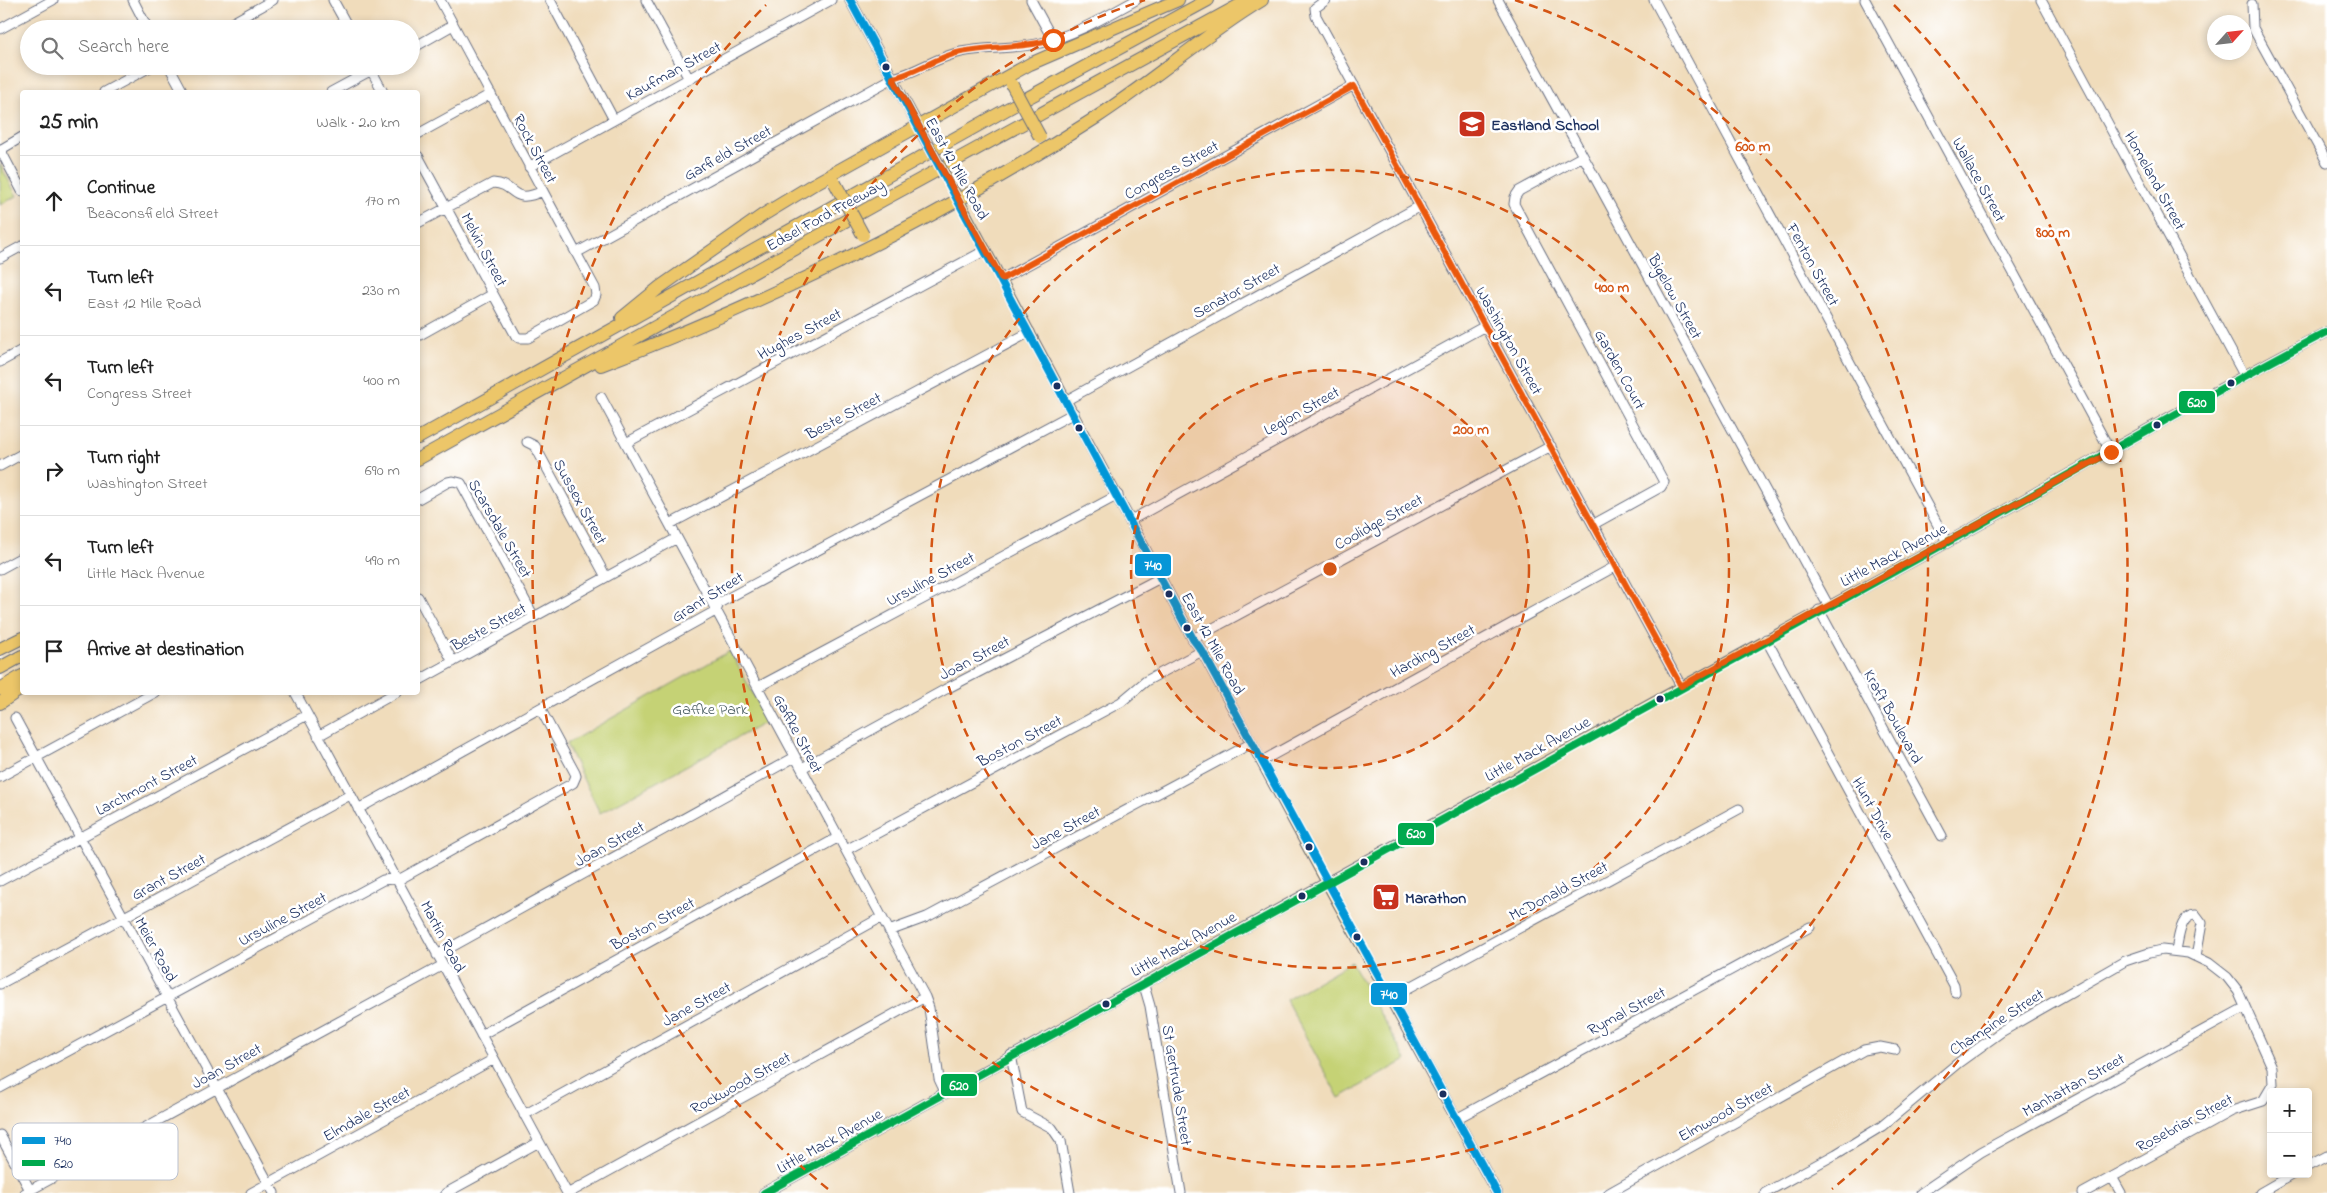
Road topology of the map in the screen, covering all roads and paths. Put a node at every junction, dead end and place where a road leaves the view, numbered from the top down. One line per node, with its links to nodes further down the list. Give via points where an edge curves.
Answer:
1 (52, 0): 26 (street)
2 (133, 0): 22 (street)
3 (273, 0): 23 (street)
4 (333, 0): 24 (street)
5 (440, 0): 25 (street, Rock Street)
6 (550, 0): 42 (street)
7 (646, 0): 33 (street)
8 (831, 0): 33 (street, Kaufman Street)
9 (850, 0): 34 (main road, East 12 Mile Road)
10 (1031, 0): 27 (street)
11 (1136, 0): 27 (street, Garfield Street, via 1084,28)
12 (1178, 0): 35 (highway, via 1054,52)
13 (1208, 0): 71 (highway, Edsel Ford Freeway, via 1000,112)
14 (1249, 0): 75 (highway, Edsel Ford Freeway)
15 (1262, 0): 47 (highway, via 1193,46 1105,112)
16 (1326, 0): 36 (street, Washington Street, via 1315,8 1316,16)
17 (1498, 0): 48 (street, Bigelow Street)
18 (1654, 0): 93 (street, Fenton Street)
19 (1865, 0): 83 (street, Wallace Street)
20 (2041, 0): 74 (street, Homeland Street)
21 (2252, 4): 50 (street, via 2253,28)
22 (143, 20)
23 (237, 20)
24 (344, 20)
25 (453, 25): 28 (street); 41 (street, Rock Street)
26 (0, 29)
27 (1053, 40): 34 (street, Garfield Street, via 960,52)
28 (420, 43)
29 (135, 75): 37 (street)
30 (174, 75): 38 (street)
31 (361, 75): 39 (street)
32 (376, 75): 40 (street)
33 (689, 78): 42 (street, Kaufman Street)
34 (893, 78): 43 (main road, East 12 Mile Road); 62 (street, Garfield Street)
35 (1007, 82): 43 (highway); 47 (highway, bridge, via 1040,137)
36 (1354, 86): 56 (street, Washington Street); 64 (street, Congress Street)
37 (108, 90)
38 (182, 90)
39 (335, 90)
40 (382, 90)
41 (490, 94): 44 (street); 51 (street, Rock Street)
42 (614, 120): 51 (street, Kaufman Street)
43 (920, 129): 52 (highway); 55 (main road, East 12 Mile Road, bridge)
44 (420, 133)
45 (20, 138): 46 (street)
46 (0, 149): 53 (street)
47 (1040, 152): 55 (highway)
48 (1583, 156): 91 (street, Garden Court, via 1519,191 1514,204 1664,479 1662,487); 100 (street, Bigelow Street)
49 (420, 160): 57 (street, Melvin Street)
50 (2327, 162)
51 (529, 167): 54 (street, Rock Street)
52 (836, 177): 59 (highway, bridge, via 863,235); 71 (highway, via 764,215 660,287)
53 (20, 187)
54 (543, 191): 57 (street, via 524,198 502,185 493,184); 62 (street, Rock Street)
55 (958, 200): 59 (highway); 61 (main road, East 12 Mile Road)
56 (1420, 206): 67 (street, Washington Street); 77 (street, Senator Street)
57 (446, 208): 58 (street); 65 (street, Melvin Street)
58 (420, 223)
59 (877, 242): 75 (highway, via 684,333)
60 (20, 247): 63 (street)
61 (986, 250): 64 (main road, East 12 Mile Road); 81 (street, Hughes Street)
62 (576, 253): 66 (street, Rock Street, via 596,292 594,300)
63 (0, 258)
64 (1002, 279): 68 (main road, East 12 Mile Road)
65 (493, 294): 66 (street, Melvin Street, via 516,336 525,339); 70 (street)
66 (566, 317)
67 (1485, 326): 82 (street, Washington Street); 89 (street, Legion Street)
68 (1030, 332): 77 (main road, East 12 Mile Road); 90 (street, Beste Street)
69 (2327, 332): 74 (main road, Little Mack Avenue)
70 (420, 335)
71 (592, 342): 79 (highway, Edsel Ford Freeway)
72 (20, 351): 73 (street)
73 (0, 362)
74 (2244, 375): 83 (main road, Little Mack Avenue)
75 (560, 380): 85 (highway, Edsel Ford Freeway)
76 (601, 397): 81 (street, Gaffke Street)
77 (1067, 400): 78 (main road, East 12 Mile Road)
78 (1074, 413): 87 (main road, East 12 Mile Road); 101 (street, Grant Street, via 719,603)
79 (420, 437)
80 (527, 442): 98 (street, Sussex Street, via 535,446)
81 (626, 443): 90 (street, Gaffke Street)
82 (1551, 446): 91 (street, Washington Street); 104 (street, Coolidge Street)
83 (2111, 452): 93 (main road, Little Mack Avenue)
84 (20, 455): 86 (street)
85 (420, 458)
86 (0, 466)
87 (1118, 495): 89 (main road, East 12 Mile Road); 114 (street, Ursuline Street)
88 (420, 498): 102 (street, Scarsdale Street, via 448,482 456,481 463,486)
89 (1132, 520): 97 (main road, East 12 Mile Road)
90 (670, 524): 92 (street, Gaffke Street)
91 (1594, 524): 95 (street, Washington Street)
92 (677, 538): 98 (street, Beste Street); 101 (street, Gaffke Street)
93 (1947, 542): 100 (main road, Little Mack Avenue)
94 (20, 558): 96 (street)
95 (1616, 566): 113 (street, Washington Street); 128 (street, Harding Street)
96 (0, 569)
97 (1162, 577): 104 (main road, East 12 Mile Road); 129 (street, Joan Street)
98 (606, 578): 102 (street, Beste Street)
99 (420, 601): 109 (street)
100 (1824, 608): 105 (main road, Little Mack Avenue); 134 (street, Kraft Boulevard)
101 (716, 611): 114 (street, Gaffke Street); 121 (street, Grant Street)
102 (534, 617): 109 (street, Beste Street)
103 (20, 639): 106 (highway)
104 (1194, 639): 107 (main road, East 12 Mile Road)
105 (1766, 640): 113 (main road, Little Mack Avenue); 151 (street, Hunt Drive)
106 (0, 649)
107 (1202, 651): 125 (main road, East 12 Mile Road); 137 (street, Boston Street, via 1146,681 1120,702)
108 (20, 657): 110 (highway)
109 (453, 662): 112 (street, Beste Street)
110 (0, 668)
111 (20, 677): 115 (highway)
112 (420, 680)
113 (1681, 686): 140 (main road, Little Mack Avenue)
114 (758, 687): 127 (street, Gaffke Street)
115 (0, 689)
116 (20, 689): 120 (highway)
117 (150, 695): 126 (street)
118 (297, 695): 122 (street, Martin Road)
119 (392, 695): 124 (street)
120 (0, 703)
121 (540, 708): 132 (street, Grant Street); 138 (street, Ursuline Street, via 575,773 574,783)
122 (307, 715): 124 (street, Martin Road); 136 (street, Larchmont Street)
123 (16, 718): 126 (street, Meier Road)
124 (318, 736): 131 (street, Martin Road)
125 (1252, 743): 128 (main road, East 12 Mile Road); 144 (street, Jane Street, via 940,910)
126 (36, 757): 130 (street); 136 (street, Meier Road)
127 (795, 757): 129 (street, Gaffke Street); 146 (street, Joan Street)
128 (1262, 761): 140 (main road, East 12 Mile Road)
129 (802, 768): 135 (street, Gaffke Street)
130 (0, 776)
131 (350, 795): 132 (street, Martin Road); 142 (street, Grant Street)
132 (358, 809): 138 (street, Martin Road)
133 (1739, 809): 154 (street, McDonald Street)
134 (1942, 836)
135 (839, 837): 137 (street, Gaffke Street); 156 (street, Boston Street)
136 (80, 838): 139 (street, Larchmont Street); 142 (street, Meier Road)
137 (846, 850): 141 (street, Gaffke Street)
138 (396, 879): 146 (street, Martin Road); 153 (street, Ursuline Street, via 383,880)
139 (0, 881)
140 (1326, 881): 149 (main road, Little Mack Avenue); 154 (main road, East 12 Mile Road)
141 (882, 917): 144 (street, Gaffke Street); 163 (street, Jane Street)
142 (123, 918): 150 (street, Grant Street); 153 (street, Meier Road)
143 (1810, 927): 164 (street, Rymal Street)
144 (889, 932): 152 (street, Gaffke Street)
145 (2176, 950): 147 (street, Champine Street); 147 (street, via 2185,919 2196,915 2201,919 2202,927); 186 (street, Champine Street, via 2149,953 2125,961 2034,1011 1958,1063 1882,1126)
146 (437, 954): 148 (street, Martin Road)
147 (2196, 956): 155 (street, Champine Street, via 2227,976 2238,991)
148 (443, 965): 156 (street, Martin Road); 161 (street, Joan Street)
149 (1143, 982): 158 (main road, Little Mack Avenue); 183 (street, St Gertrude Street, via 1150,1006)
150 (0, 984)
151 (1955, 992)
152 (925, 997): 162 (street, Gaffke Street, via 939,1079); 180 (street, Rockwood Street)
153 (167, 998): 160 (street, Ursuline Street); 161 (street, Meier Road)
154 (1390, 998): 164 (main road, East 12 Mile Road)
155 (2244, 1008): 171 (street, Rosebriar Street, via 2274,1073 2267,1096 2259,1103 2232,1111); 187 (street, Manhattan Street, via 1982,1152)
156 (481, 1035): 159 (street, Martin Road)
157 (1895, 1050): 185 (street, Elmwood Street, via 1872,1048 1855,1055)
158 (1011, 1055): 162 (main road, Little Mack Avenue); 182 (street, via 1022,1112 1052,1128 1061,1141)
159 (494, 1060): 163 (street, Martin Road); 175 (street, Elmdale Street)
160 (0, 1088)
161 (216, 1088): 165 (street, Joan Street); 175 (street, Meier Road)
162 (945, 1092): 181 (main road, Little Mack Avenue)
163 (524, 1115): 167 (street, Martin Road)
164 (1456, 1119): 184 (main road, East 12 Mile Road)
165 (153, 1123)
166 (0, 1135): 169 (street)
167 (539, 1142): 179 (street); 180 (street, Martin Road)
168 (2327, 1156): 170 (street)
169 (12, 1159)
170 (2312, 1164)
171 (2112, 1177): 188 (street, Rosebriar Street); 189 (street)
172 (2286, 1178): 190 (street)
173 (22, 1180): 176 (street)
174 (50, 1180): 176 (street, Joan Street)
175 (269, 1184): 177 (street, Elmdale Street); 178 (street, Meier Road)
176 (28, 1192)
177 (252, 1193)
178 (274, 1193)
179 (446, 1193)
180 (568, 1193)
181 (764, 1193)
182 (1070, 1193)
183 (1181, 1193)
184 (1498, 1193)
185 (1609, 1193)
186 (1765, 1193)
187 (1921, 1193)
188 (2083, 1193)
189 (2121, 1193)
190 (2260, 1193)

